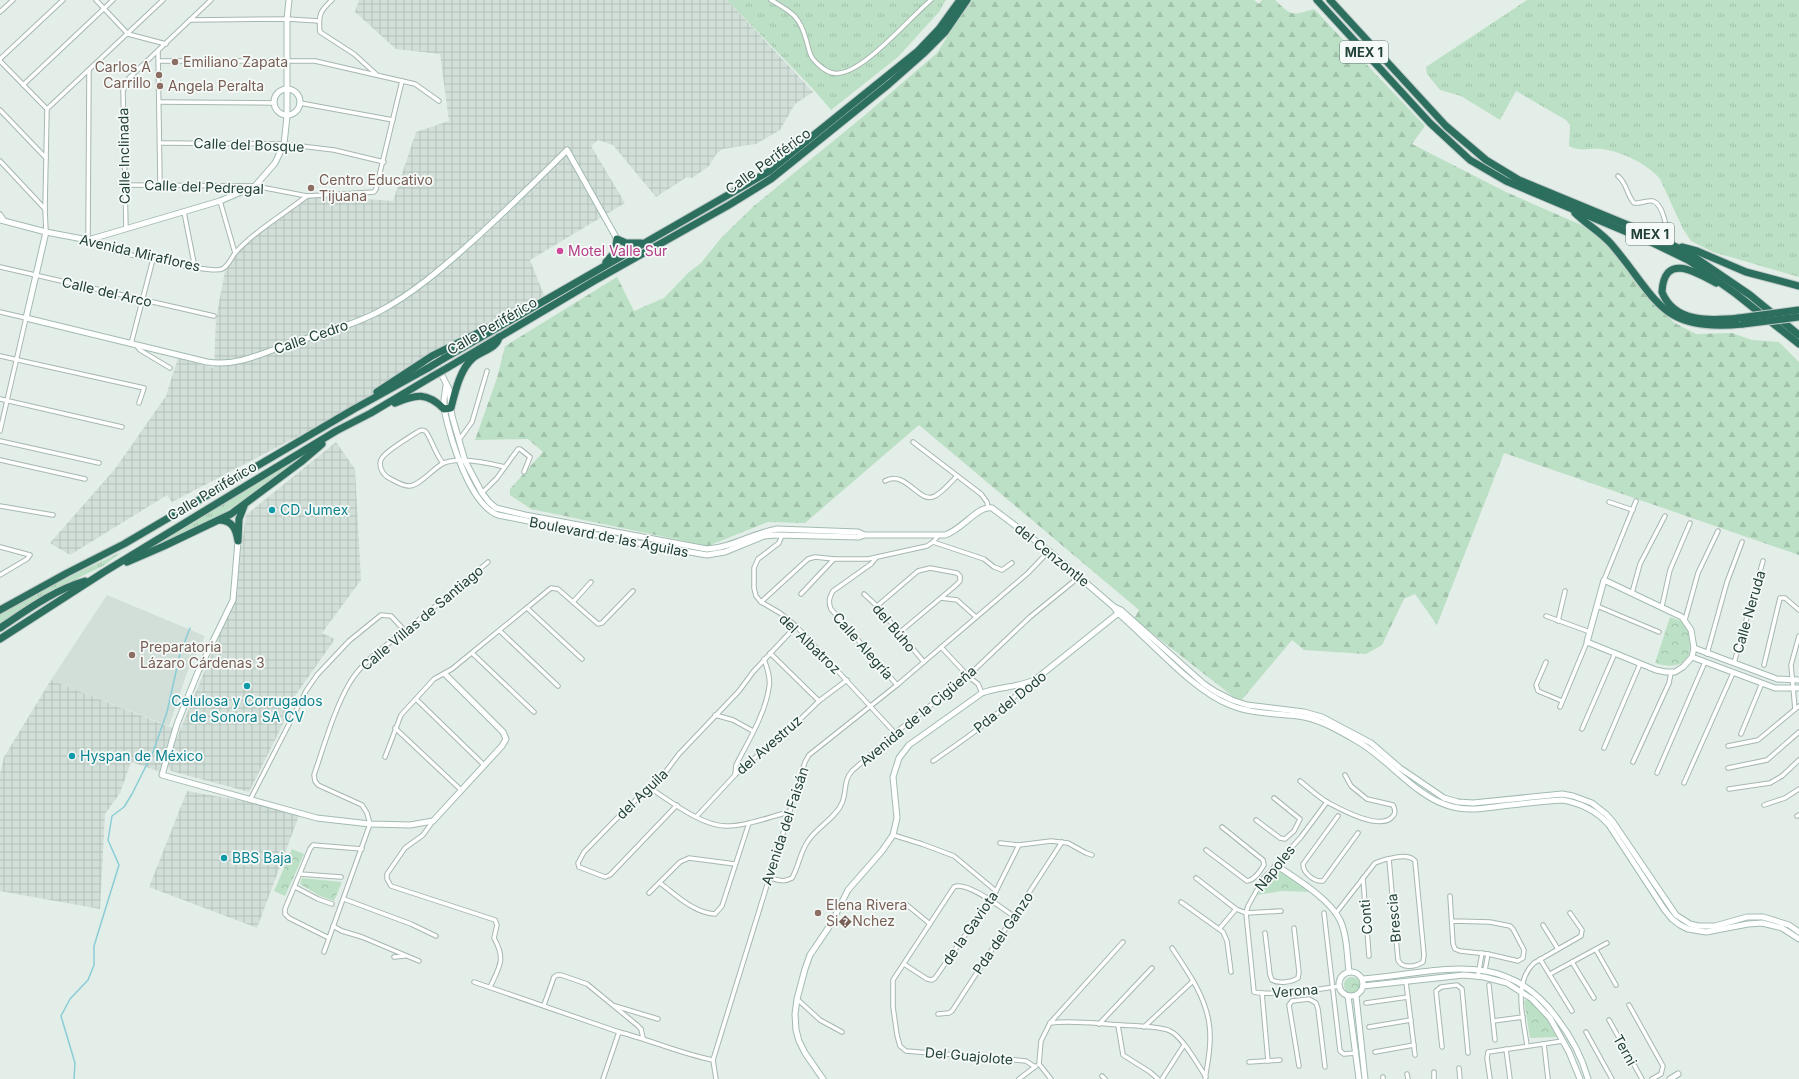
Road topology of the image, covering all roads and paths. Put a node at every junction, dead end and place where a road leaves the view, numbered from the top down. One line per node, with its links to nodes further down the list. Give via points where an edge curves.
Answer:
1 (13, 0): 16 (street)
2 (63, 0): 23 (street)
3 (96, 0): 15 (street)
4 (113, 0): 15 (street)
5 (163, 0): 20 (street)
6 (211, 0): 18 (street, Calle Inclinada)
7 (289, 0): 17 (street)
8 (332, 0): 19 (street, via 321,10)
9 (771, 0): 10 (street, via 800,21 812,58 833,74 852,70 870,58)
10 (931, 0)
11 (960, 0): 60 (highway, Calle Periférico, via 939,29 918,51 782,162)
12 (968, 0): 80 (highway, Calle Periférico, via 945,32 923,54 772,179)
13 (1317, 0): 52 (highway, MEX 1, via 1445,138 1470,160 1506,181)
14 (1330, 0): 61 (highway, MEX 1, via 1454,135 1499,169 1519,180)
15 (104, 8): 20 (street); 29 (street)
16 (0, 12)
17 (287, 19): 18 (street); 19 (street); 25 (street)
18 (190, 20): 21 (street, Calle Inclinada)
19 (319, 21): 27 (street, via 320,32 354,54)
20 (128, 34): 21 (street); 26 (street)
21 (166, 44): 22 (street, Calle Inclinada)
22 (158, 51): 24 (street); 46 (street, Calle Inclinada, via 129,78 125,85)
23 (0, 60): 29 (street)
24 (159, 61): 25 (street); 32 (street)
25 (286, 61): 27 (street, via 315,61); 30 (street)
26 (89, 71): 35 (street); 59 (street)
27 (377, 75): 28 (street)
28 (402, 81): 31 (street, via 415,84); 39 (street)
29 (23, 85): 35 (street)
30 (287, 89): 33 (street, via 277,93); 34 (street, via 296,93); 38 (street)
31 (439, 101)
32 (159, 102): 33 (street); 40 (street)
33 (273, 103): 38 (street, via 277,112)
34 (300, 103): 38 (street, via 296,112); 39 (street)
35 (47, 109): 42 (street)
36 (0, 110): 37 (street)
37 (2, 114): 42 (street)
38 (287, 116): 41 (street)
39 (393, 120): 44 (street)
40 (160, 143): 41 (street, Calle del Bosque); 47 (street)
41 (284, 144): 44 (street, Calle del Bosque, via 334,150); 48 (street, via 270,170)
42 (46, 158): 51 (street)
43 (0, 161): 51 (street)
44 (384, 162): 49 (street, via 374,192)
45 (1618, 176): 61 (street, via 1625,182 1634,203 1656,203 1668,230)
46 (124, 185): 47 (street, Calle del Pedregal); 56 (street, Calle Inclinada)
47 (160, 185): 48 (street, Calle del Pedregal)
48 (255, 186): 49 (street, Calle del Pedregal); 50 (street)
49 (307, 196): 63 (street, Avenida Miraflores)
50 (220, 201): 53 (street); 63 (street)
51 (45, 209): 57 (street)
52 (1572, 210): 70 (highway, MEX 1, via 1677,254); 78 (highway, via 1602,234 1651,296 1669,313 1699,325 1711,326)
53 (184, 212): 56 (street); 66 (street)
54 (0, 214): 55 (street)
55 (3, 221): 57 (street, Avenida Miraflores)
56 (126, 228): 59 (street)
57 (46, 232): 59 (street, Avenida Miraflores); 68 (street)
58 (617, 239): 60 (highway, via 630,244); 67 (highway, via 615,252); 81 (street, Calle Cedro, via 567,150 510,208 455,257 421,285 381,311 244,360 225,364)
59 (88, 240): 64 (street, Avenida Miraflores, via 97,246)
60 (646, 241): 67 (highway, Calle Periférico)
61 (1667, 242): 62 (highway, MEX 1)
62 (1675, 246): 69 (highway, via 1697,251 1746,272); 79 (highway, MEX 1, via 1702,260 1726,277)
63 (235, 253): 66 (street, Avenida Miraflores, via 223,269)
64 (153, 259): 66 (street, Avenida Miraflores); 71 (street)
65 (0, 267): 68 (street, Calle del Arco)
66 (195, 268)
67 (599, 269): 75 (highway, Calle Periférico)
68 (36, 276): 71 (street, Calle del Arco); 77 (street)
69 (1799, 286)
70 (1736, 294): 78 (highway, via 1691,270 1680,267 1669,272 1662,285 1664,299 1684,314 1710,320); 82 (highway, MEX 1)
71 (142, 300): 74 (street, Calle del Arco); 81 (street)
72 (1799, 310): 78 (highway, bridge)
73 (0, 312): 77 (street, Calle Cedro)
74 (214, 316)
75 (517, 317): 84 (highway, via 501,322); 92 (highway, Calle Periférico, bridge)
76 (1799, 317): 78 (highway, bridge)
77 (26, 318): 81 (street, Calle Cedro); 85 (street)
78 (1741, 321)
79 (1799, 335)
80 (499, 337): 91 (highway, via 496,344 473,358 466,367); 93 (highway, Calle Periférico, bridge)
81 (133, 344): 86 (street)
82 (1799, 344)
83 (0, 356): 85 (street)
84 (432, 356): 91 (street, Boulevard de las Águilas, via 451,395); 92 (highway)
85 (16, 360): 89 (street); 90 (street, via 144,388)
86 (170, 368)
87 (487, 371): 98 (street, via 472,422)
88 (0, 399): 89 (street)
89 (8, 401): 94 (street); 95 (street)
90 (139, 403)
91 (448, 408): 93 (highway, via 432,398 410,396); 98 (street, Boulevard de las Águilas); 102 (street, Boulevard de las Águilas)
92 (354, 409): 148 (highway, Calle Periférico, via 124,544)
93 (371, 413): 97 (highway, Calle Periférico)
94 (1, 424): 96 (street)
95 (122, 427)
96 (0, 431)
97 (336, 431): 114 (highway, via 301,462); 136 (highway, Calle Periférico)
98 (459, 440): 103 (street, Boulevard de las Águilas)
99 (0, 441): 104 (street)
100 (913, 442): 108 (street)
101 (0, 460): 109 (street)
102 (458, 460): 103 (street); 105 (street); 123 (street, Boulevard de las Águilas, via 483,504 498,515 707,555 725,552 764,536)
103 (465, 461): 106 (street); 111 (street, Boulevard de las Águilas)
104 (99, 463)
105 (443, 463): 105 (street, via 437,457 425,431 418,431 381,460 385,476 402,485 410,486)
106 (505, 467): 107 (street, via 516,450 520,449 530,457); 111 (street)
107 (524, 472)
108 (956, 477): 110 (street, via 930,498 898,478 892,477); 116 (street, via 981,494)
109 (85, 479)
110 (886, 481)
111 (482, 493): 124 (street, Boulevard de las Águilas, via 492,506 506,511 702,549 724,546 777,529 858,532)
112 (1636, 501): 117 (street)
113 (1609, 502): 117 (street)
114 (246, 503): 120 (highway); 126 (highway, via 239,519)
115 (0, 506): 118 (street)
116 (988, 507): 125 (street, Boulevard de las Águilas, via 958,530); 130 (street, del Cenzontle, via 997,510)
117 (1633, 510): 140 (street)
118 (52, 515)
119 (1665, 516): 144 (street, via 1640,564)
120 (220, 520): 126 (highway, via 233,525); 136 (highway)
121 (1690, 523): 154 (street, via 1670,570)
122 (1718, 532): 161 (street, via 1698,574)
123 (782, 535): 124 (street, Boulevard de las Águilas); 150 (street, via 779,543 758,559 754,568 754,588)
124 (864, 535): 125 (street, Boulevard de las Águilas)
125 (938, 536): 127 (street)
126 (238, 541): 233 (street, via 233,600 198,672 177,724 162,775)
127 (933, 542): 131 (street); 135 (street, via 984,559 999,570)
128 (1742, 542): 178 (street, via 1726,582)
129 (0, 547): 137 (street, via 30,555)
130 (1049, 551): 138 (street, del Cenzontle); 160 (street, Avenida del Faisán)
131 (876, 558): 132 (street); 195 (street, Calle Alegría, via 833,591 828,603)
132 (834, 559): 145 (street); 150 (street, via 808,559)
133 (1763, 561): 185 (street, Calle Neruda)
134 (488, 562): 165 (street, Calle Villas de Santiago)
135 (1012, 563)
136 (104, 572): 139 (highway, Calle Periférico)
137 (0, 575)
138 (1079, 577): 158 (street, del Cenzontle); 191 (street, Avenida de la Cigüeña, via 1030,617)
139 (93, 579): 164 (highway, via 69,586); 171 (highway, Calle Periférico)
140 (1604, 580): 144 (street); 153 (street)
141 (591, 582): 149 (street)
142 (633, 591): 149 (street, via 602,623 595,622)
143 (1565, 591): 162 (street)
144 (1632, 593): 154 (street)
145 (801, 594)
146 (864, 594): 152 (street, del Búho)
147 (941, 598): 152 (street, via 960,580 960,576 957,573 930,568 918,572); 160 (street, via 957,600); 169 (street)
148 (16, 600): 151 (highway); 156 (highway, Calle Periférico)
149 (572, 602): 155 (street, via 554,587)
150 (761, 602): 163 (street, del Albatroz)
151 (0, 604)
152 (877, 606): 169 (street, del Búho)
153 (1597, 606): 167 (street); 168 (street)
154 (1662, 606): 161 (street)
155 (527, 608): 166 (street); 180 (street)
156 (0, 610)
157 (1799, 610): 187 (street, via 1785,598 1780,598)
158 (1120, 612): 196 (street, Pda del Dodo, via 1048,670); 234 (street, del Cenzontle, via 1202,686 1224,697 1240,703 1318,715 1365,740 1427,788 1457,805 1474,809)
159 (1546, 616): 162 (street)
160 (976, 617): 173 (street, Avenida del Faisán)
161 (1685, 620): 174 (street, via 1692,630)
162 (1558, 621): 167 (street)
163 (796, 626): 176 (street, del Aguila); 192 (street, del Albatroz)
164 (0, 628)
165 (406, 631): 233 (street, via 391,616 381,615 338,652 306,691); 244 (street, Calle Villas de Santiago, via 384,647 349,684 314,775 314,781 318,785 362,805 368,813)
166 (500, 631): 175 (street); 197 (street)
167 (1590, 632): 172 (street)
168 (1659, 632)
169 (899, 633): 182 (street, del Búho)
170 (1799, 636): 193 (street, via 1792,661)
171 (0, 639)
172 (1587, 642): 177 (street); 202 (street)
173 (941, 647): 182 (street, Avenida del Faisán); 191 (street)
174 (1694, 648): 178 (street); 179 (street)
175 (472, 653): 190 (street); 207 (street)
176 (770, 653): 181 (street, del Aguila); 201 (street)
177 (1614, 653): 186 (street); 210 (street)
178 (1708, 654): 185 (street)
179 (1692, 657): 184 (street); 188 (street, via 1683,667)
180 (582, 659)
181 (764, 660): 208 (street, del Aguila, via 739,691); 211 (street, via 770,686)
182 (924, 662): 195 (street, Avenida del Faisán)
183 (1546, 662): 202 (street, via 1536,688)
184 (1704, 662): 189 (street); 223 (street)
185 (1734, 663): 193 (street, via 1777,679)
186 (1640, 664): 188 (street); 216 (street)
187 (1764, 665)
188 (1671, 673): 220 (street)
189 (1733, 673): 194 (street); 227 (street)
190 (445, 674): 200 (street, via 434,679); 221 (street, via 506,738)
191 (968, 676): 199 (street, via 978,684); 213 (street, Avenida de la Cigüeña)
192 (847, 680): 201 (street, del Avestruz); 203 (street, del Albatroz)
193 (1796, 680): 198 (street)
194 (1762, 684): 198 (street, via 1780,689); 214 (street)
195 (897, 685): 203 (street, Avenida del Faisán)
196 (1025, 685): 199 (street, via 992,689); 219 (street, Pda del Dodo, via 1004,707)
197 (558, 686)
198 (1796, 688): 206 (street)
199 (982, 693): 248 (street, via 909,745 899,758 893,777 897,818)
200 (416, 699): 209 (street, via 401,715); 221 (street)
201 (819, 701): 224 (street, del Avestruz, via 779,740)
202 (1562, 702): 204 (street)
203 (870, 706): 213 (street, del Albatroz); 238 (street, Avenida del Faisán, via 809,755)
204 (1560, 706)
205 (1799, 706): 206 (street)
206 (1795, 709): 215 (street, via 1758,740)
207 (534, 712)
208 (715, 714): 211 (street); 228 (street, del Aguila)
209 (395, 728): 217 (street); 231 (street)
210 (1582, 729)
211 (753, 731): 224 (street, via 736,765)
212 (1799, 732): 222 (street, via 1767,760)
213 (895, 733): 263 (street, Avenida de la Cigüeña, via 848,776 842,804 809,840 792,878 786,881)
214 (1741, 734)
215 (1728, 746)
216 (1604, 748)
217 (385, 757)
218 (1799, 760): 229 (street, via 1777,780)
219 (933, 761)
220 (1634, 762)
221 (484, 765): 231 (street)
222 (1728, 768)
223 (1657, 773)
224 (735, 774): 239 (street, del Avestruz)
225 (1345, 775): 235 (street, via 1352,786 1367,799 1392,805 1392,817 1383,822 1374,822)
226 (1300, 781): 235 (street)
227 (1684, 783)
228 (650, 788): 236 (street); 236 (street, del Aguila, via 584,852 578,863 579,867 605,877 610,875)
229 (1729, 789)
230 (1799, 789): 237 (street, via 1786,798)
231 (461, 790): 242 (street)
232 (1274, 798): 246 (street, via 1300,819)
233 (250, 800): 244 (street, via 317,818)
234 (1524, 801): 291 (street, via 1562,794 1583,799 1599,808 1613,822 1672,910 1690,924 1715,926 1748,917 1763,917 1783,922); 295 (street, via 1562,800 1581,804 1596,813 1616,835 1664,909 1672,919 1688,929 1711,932 1762,923 1782,928)
235 (1327, 802): 249 (street, Napoles)
236 (677, 805): 239 (street)
237 (1764, 805)
238 (789, 812): 243 (street); 263 (street, Avenida del Faisán)
239 (697, 816): 243 (street, via 725,826)
240 (1338, 816): 261 (street, via 1303,864 1303,869)
241 (1256, 820): 246 (street, via 1280,838 1285,839)
242 (433, 821): 244 (street, via 410,825); 330 (street, via 423,835 405,848 387,874 387,879 391,886 495,920 498,925 494,938 502,956)
243 (749, 823): 257 (street)
244 (370, 824): 253 (street)
245 (1222, 827): 260 (street, via 1263,860 1264,865)
246 (1294, 831): 249 (street)
247 (1358, 833): 261 (street, via 1323,881)
248 (893, 835): 270 (street, via 954,856); 341 (street, via 885,848 848,890 831,924 810,955)
249 (1301, 837): 258 (street, Napoles)
250 (1062, 842): 252 (street); 255 (street, via 1072,844); 284 (street, Pda del Ganzo)
251 (1000, 843): 252 (street)
252 (1019, 845): 270 (street, de la Gaviota)
253 (362, 849): 259 (street, via 313,845); 273 (street)
254 (1206, 850): 260 (street, via 1247,881 1251,881)
255 (1092, 855)
256 (1389, 859): 265 (street, Conti, via 1375,863); 311 (street, Brescia, via 1398,960 1402,965); 311 (street, Conti, via 1410,857 1415,861 1424,958 1423,962)
257 (735, 864): 267 (street, via 689,858 680,862); 267 (street, via 722,906 715,914 708,914 691,906)
258 (1276, 865): 266 (street, Napoles); 268 (street)
259 (300, 874): 262 (street); 269 (street)
260 (1258, 874): 266 (street)
261 (1309, 876): 268 (street)
262 (342, 877)
263 (768, 878): 375 (street, Avenida del Faisán)
264 (1196, 878): 278 (street)
265 (1363, 878): 283 (street, Conti); 305 (street, Conti)
266 (1263, 879): 281 (street, Napoles)
267 (660, 883): 271 (street)
268 (1304, 884): 283 (street)
269 (295, 887): 276 (street); 294 (street, via 285,908 285,914)
270 (996, 890): 274 (street, de la Gaviota)
271 (649, 893)
272 (1450, 896): 285 (street)
273 (344, 899): 288 (street); 293 (street)
274 (989, 900): 284 (street); 286 (street, via 971,889 957,885 950,891); 310 (street, de la Gaviota, via 935,978 927,979)
275 (1181, 902): 289 (street)
276 (332, 904)
277 (907, 905): 286 (street)
278 (1236, 909): 281 (street); 289 (street)
279 (1281, 911): 281 (street)
280 (1570, 912): 299 (street, via 1582,934)
281 (1246, 913): 332 (street, Napoles)
282 (1324, 913): 331 (street)
283 (1336, 913): 315 (street, via 1345,937)
284 (1015, 916): 348 (street, Pda del Ganzo, via 952,1011)
285 (1452, 921): 302 (street, via 1455,949); 303 (street, via 1490,922 1510,926 1524,955 1518,961)
286 (930, 924): 310 (street)
287 (1542, 924): 299 (street)
288 (333, 926): 294 (street); 304 (street)
289 (1220, 928): 314 (street, via 1226,936)
290 (1294, 928): 323 (street, via 1299,975 1296,980)
291 (1799, 932)
292 (1265, 933): 323 (street, via 1271,978 1276,982)
293 (436, 936)
294 (329, 938): 301 (street)
295 (1799, 939)
296 (1124, 942): 354 (street)
297 (1607, 943): 300 (street)
298 (1172, 948): 321 (street)
299 (1558, 949): 307 (street)
300 (1596, 950): 309 (street); 327 (street)
301 (324, 952)
302 (1482, 953): 303 (street); 313 (street)
303 (1488, 954): 313 (street)
304 (406, 956): 306 (street); 308 (street)
305 (1370, 956)
306 (394, 957)
307 (1540, 959): 317 (street); 325 (street, via 1531,966)
308 (419, 961)
309 (1572, 962): 317 (street); 340 (street)
310 (904, 964): 381 (street, Del Guajolote, via 892,985 897,1035 902,1049 943,1055 1026,1061)
311 (1412, 966): 316 (street)
312 (1152, 968): 355 (street)
313 (1482, 970): 316 (street, via 1458,968); 318 (street); 325 (street)
314 (1230, 972)
315 (1349, 972): 320 (street, via 1359,974); 331 (street, via 1340,978)
316 (1413, 974): 320 (street)
317 (1550, 974): 347 (street)
318 (1478, 976): 319 (street); 335 (street, via 1507,983)
319 (1446, 977): 324 (street); 329 (street)
320 (1363, 978): 328 (street)
321 (1193, 981): 357 (street); 387 (street, via 1210,1024)
322 (474, 982): 330 (street)
323 (1286, 982): 334 (street)
324 (1406, 982): 328 (street); 339 (street)
325 (1523, 984): 335 (street); 404 (street, via 1548,1005 1559,1021)
326 (1489, 985): 352 (street)
327 (1616, 985)
328 (1363, 986): 338 (street)
329 (1448, 986): 369 (street, via 1438,988 1435,995); 373 (street, via 1458,985 1462,989)
330 (490, 987): 344 (street)
331 (1336, 987): 333 (street, Verona); 337 (street); 372 (street, via 1340,1051 1344,1054)
332 (1253, 990): 336 (street, Verona)
333 (1301, 990): 334 (street, Verona); 342 (street)
334 (1287, 992): 336 (street, Verona)
335 (1522, 992): 349 (street); 364 (street, via 1544,1011)
336 (1262, 993): 377 (street)
337 (1348, 996): 338 (street); 372 (street)
338 (1356, 996): 396 (street)
339 (1408, 997): 343 (street); 351 (street)
340 (1594, 998)
341 (798, 999): 360 (street, via 820,1020); 390 (street, via 795,1014 799,1041)
342 (1302, 1000): 380 (street, via 1292,1001 1290,1005); 382 (street, via 1313,1000 1318,1006)
343 (1366, 1003)
344 (544, 1005): 345 (street, via 557,974 587,984); 359 (street)
345 (612, 1005): 350 (street); 362 (street, via 638,1025)
346 (1629, 1005): 407 (street, via 1663,1066 1660,1074)
347 (1572, 1011)
348 (938, 1014)
349 (1523, 1017): 352 (street); 368 (street)
350 (658, 1019)
351 (1411, 1020): 358 (street); 367 (street)
352 (1492, 1020): 363 (street)
353 (1609, 1020): 406 (street, Terni)
354 (1050, 1023): 355 (street); 379 (street, via 1041,1041)
355 (1099, 1024): 356 (street)
356 (1118, 1025): 357 (street); 393 (street, via 1123,1055)
357 (1144, 1027): 366 (street, via 1170,1031)
358 (1369, 1027)
359 (619, 1032): 362 (street); 388 (street)
360 (842, 1032)
361 (1586, 1032): 405 (street)
362 (642, 1038): 375 (street, via 699,1058)
363 (1495, 1040)
364 (1563, 1041): 365 (street); 403 (street)
365 (1544, 1044): 368 (street); 402 (street)
366 (1184, 1045): 387 (street); 394 (street)
367 (1414, 1045): 371 (street); 374 (street)
368 (1527, 1046): 370 (street)
369 (1442, 1047)
370 (1506, 1049): 400 (street, via 1488,1052); 401 (street)
371 (1375, 1052)
372 (1356, 1053): 395 (street)
373 (1468, 1053)
374 (1415, 1055)
375 (713, 1060): 389 (street)
376 (1280, 1060): 377 (street)
377 (1268, 1061): 378 (street)
378 (1249, 1062)
379 (1039, 1064): 381 (street, Del Guajolote); 392 (street)
380 (1299, 1066)
381 (1035, 1067): 391 (street, Del Guajolote)
382 (1325, 1067)
383 (1459, 1068): 399 (street)
384 (1434, 1072): 398 (street)
385 (1407, 1074): 397 (street)
386 (1678, 1074): 408 (street)
387 (1205, 1078)
388 (603, 1079)
389 (716, 1079)
390 (823, 1079)
391 (1019, 1079)
392 (1051, 1079)
393 (1158, 1079)
394 (1162, 1079)
395 (1359, 1079)
396 (1365, 1079)
397 (1408, 1079)
398 (1434, 1079)
399 (1460, 1079)
400 (1490, 1079)
401 (1510, 1079)
402 (1548, 1079)
403 (1580, 1079)
404 (1588, 1079)
405 (1612, 1079)
406 (1642, 1079)
407 (1654, 1079)
408 (1671, 1079)

